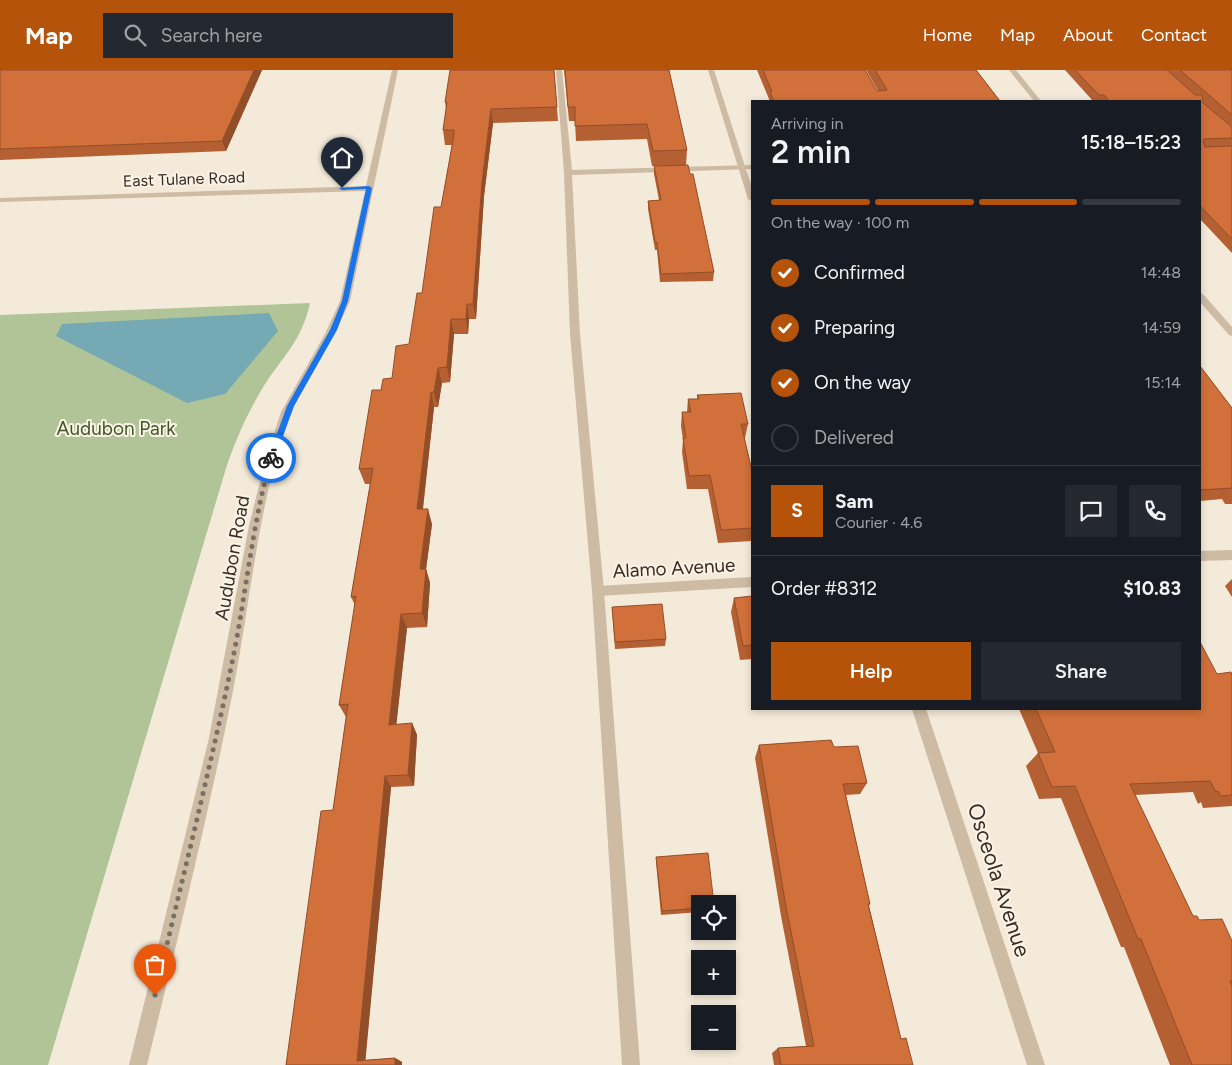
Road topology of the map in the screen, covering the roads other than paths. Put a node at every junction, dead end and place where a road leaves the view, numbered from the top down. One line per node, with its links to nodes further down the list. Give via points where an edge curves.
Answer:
1 (395, 70): 9 (street, Audubon Road)
2 (559, 70): 8 (street)
3 (711, 70): 6 (street)
4 (1012, 70): 5 (street)
5 (1037, 100)
6 (742, 167): 7 (street); 8 (street); 10 (street)
7 (751, 167)
8 (568, 173): 17 (street, via 575,334)
9 (369, 188): 11 (street, East Tulane Road); 19 (street, Audubon Road, via 345,301 334,330 290,406 270,461 218,729)
10 (751, 196)
11 (0, 200)
12 (1201, 297): 13 (street)
13 (1232, 333)
14 (1232, 555): 15 (street)
15 (1201, 556)
16 (751, 582): 17 (street, Alamo Avenue)
17 (598, 591): 20 (street)
18 (919, 710): 21 (street, Osceola Avenue)
19 (138, 1065)
20 (631, 1065)
21 (1036, 1065)

